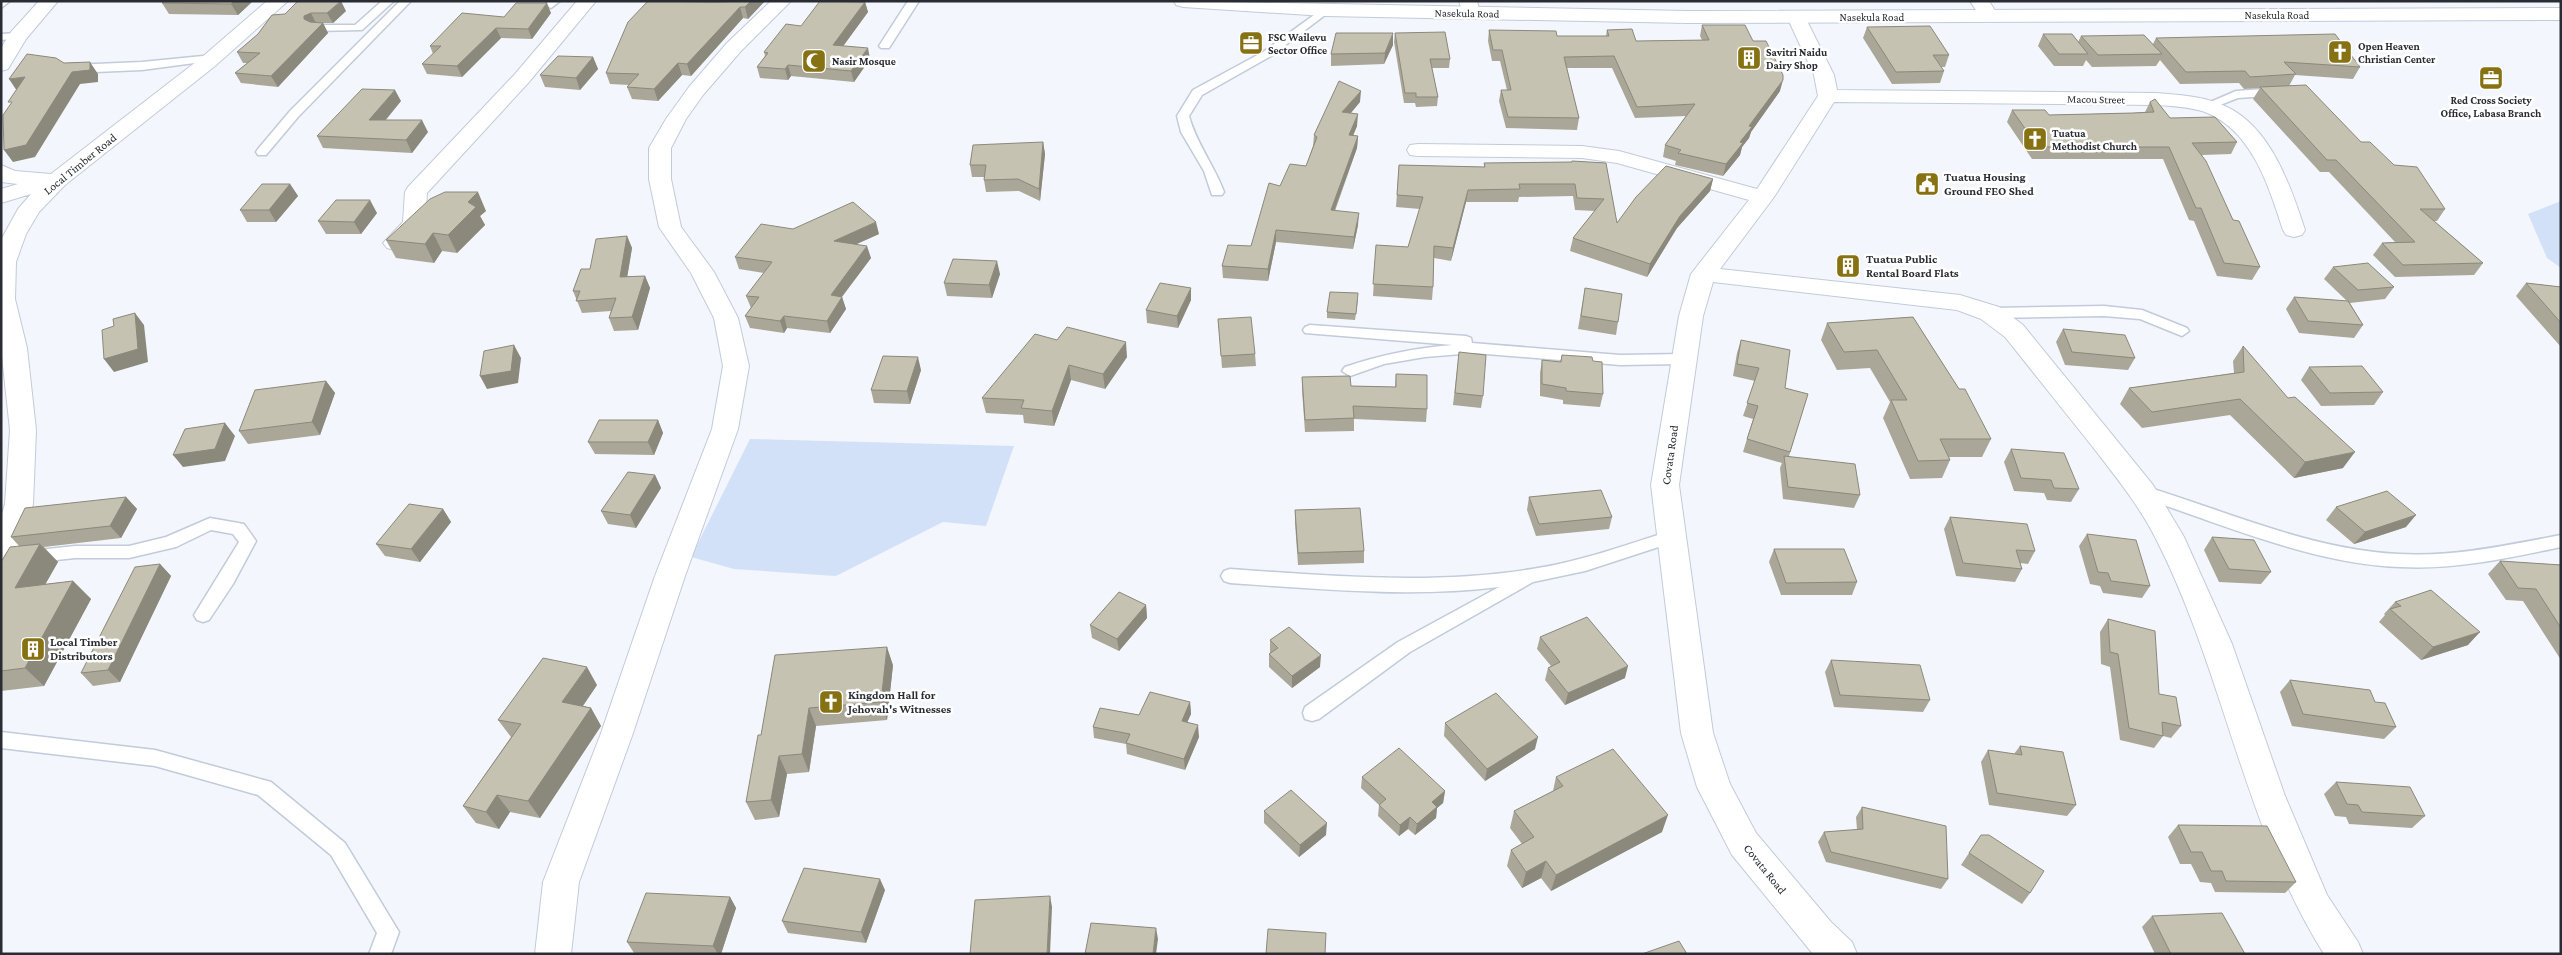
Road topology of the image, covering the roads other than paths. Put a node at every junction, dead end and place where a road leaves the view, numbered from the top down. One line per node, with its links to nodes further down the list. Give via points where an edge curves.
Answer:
1 (5, 1): 11 (lane)
2 (49, 1): 18 (street)
3 (279, 1): 20 (street, Local Timber Road)
4 (389, 1): 17 (lane, via 358,28)
5 (406, 1): 27 (lane, via 308,100)
6 (587, 1): 35 (street, via 522,78 416,192 414,223)
7 (782, 1): 55 (street, via 734,47 696,91 660,148 660,179 670,227 702,272 726,318 736,366 725,429 561,882)
8 (914, 1): 19 (lane)
9 (1183, 1): 10 (street, Nasekula Road)
10 (1231, 4): 14 (street, Nasekula Road)
11 (1, 5)
12 (1470, 7): 14 (street, Nasekula Road); 16 (street, Nasekula Road, via 1674,17)
13 (1985, 9): 15 (street, Nasekula Road); 16 (street, Nasekula Road)
14 (1325, 10): 30 (lane, via 1267,54 1198,93 1184,116 1187,132 1210,170)
15 (2561, 14)
16 (1796, 17): 24 (street, via 1824,75)
17 (316, 28)
18 (10, 36): 21 (street)
19 (885, 46)
20 (213, 58): 22 (lane); 29 (street, Local Timber Road)
21 (1, 65)
22 (72, 69)
23 (2289, 91): 25 (lane, via 2236,95)
24 (1828, 96): 25 (street, Macou Street, via 2156,99); 32 (street, Covata Road)
25 (2207, 106): 33 (street, Macou Street, via 2228,116 2249,136 2269,166)
26 (1418, 150): 32 (street, via 1600,154)
27 (262, 152)
28 (1, 171): 29 (street, via 9,177)
29 (57, 180): 31 (street); 34 (street, Local Timber Road, via 29,209)
30 (1217, 192)
31 (1, 196)
32 (1763, 198): 36 (street, Covata Road)
33 (2294, 230)
34 (8, 238): 40 (street, Local Timber Road, via 3,299)
35 (395, 243)
36 (1703, 274): 37 (street, via 1960,303); 41 (street, Covata Road)
37 (1990, 313): 39 (lane, via 2104,311 2142,315); 44 (street, via 2014,331)
38 (1310, 330): 42 (lane, via 1441,338)
39 (2182, 331)
40 (8, 349): 45 (street, Local Timber Road, via 23,430)
41 (1684, 359): 42 (lane); 46 (street, Covata Road, via 1664,485)
42 (1620, 360): 43 (lane, via 1474,348 1424,352 1381,360)
43 (1350, 371)
44 (2143, 492): 47 (lane, via 2291,540 2365,557 2432,561); 57 (street, via 2170,537 2217,644 2268,796 2314,906)
45 (10, 506): 48 (street, Local Timber Road)
46 (1671, 537): 49 (lane, via 1612,556); 56 (street, Covata Road, via 1697,733 1714,787 1744,844 1818,934)
47 (2561, 541)
48 (2, 562): 51 (lane, via 75,552 129,552 170,542 210,524 238,528 248,541)
49 (1534, 575): 50 (lane, via 1470,583 1362,584); 52 (lane, via 1404,647)
50 (1230, 576)
51 (203, 615)
52 (1312, 713)
53 (1, 740): 54 (lane, via 155,758 264,788 338,849 388,932)
54 (380, 954)
55 (553, 954)
56 (1839, 954)
57 (2345, 954)

